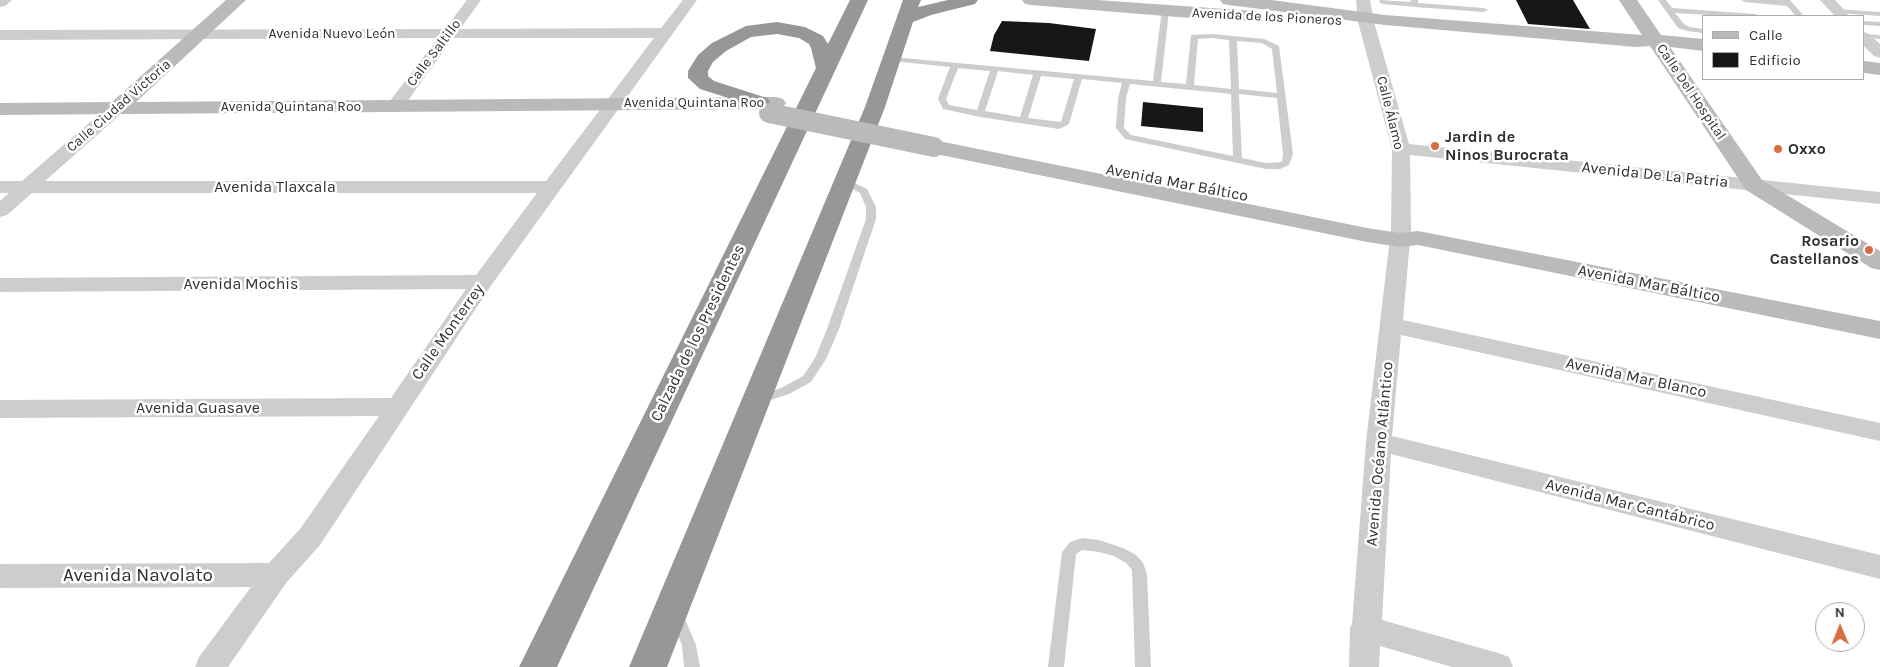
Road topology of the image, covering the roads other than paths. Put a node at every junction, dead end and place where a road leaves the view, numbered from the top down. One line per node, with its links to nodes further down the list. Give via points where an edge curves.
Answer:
1 (5, 0): 15 (street)
2 (237, 0): 32 (street, Calle Ciudad Victoria)
3 (474, 0): 33 (street, Calle Saltillo)
4 (690, 0): 31 (street, Calle Monterrey)
5 (858, 0): 44 (highway, Calzada de los Presidentes)
6 (912, 0): 25 (highway)
7 (969, 0): 25 (highway)
8 (1031, 0): 19 (street, Avenida de los Pioneros)
9 (1229, 0): 20 (street, Avenida de los Pioneros)
10 (1628, 0): 37 (street, Calle Del Hospital)
11 (1662, 0): 18 (lane)
12 (1745, 0): 14 (lane)
13 (1415, 2): 17 (lane); 21 (lane)
14 (1788, 2): 24 (lane)
15 (0, 3)
16 (1836, 9): 22 (lane)
17 (1484, 10)
18 (1670, 10): 23 (lane); 26 (lane)
19 (1165, 11): 20 (street, Avenida de los Pioneros); 50 (lane)
20 (1274, 12): 21 (street, Avenida de los Pioneros)
21 (1373, 12): 37 (street, Avenida de los Pioneros); 62 (street, Calle Álamo)
22 (1880, 14)
23 (1741, 15)
24 (1799, 15)
25 (906, 19): 41 (highway)
26 (1678, 22): 28 (lane); 30 (lane, via 1684,28)
27 (1865, 23): 29 (lane)
28 (1702, 24)
29 (1880, 24)
30 (1702, 31)
31 (665, 33): 33 (street, Avenida Nuevo León); 55 (street, Calle Monterrey)
32 (200, 34): 33 (street, Avenida Nuevo León); 34 (street, Avenida Nuevo León); 57 (street, Calle Ciudad Victoria)
33 (449, 34): 54 (street, Calle Saltillo)
34 (0, 35)
35 (1865, 37): 40 (street)
36 (1233, 38): 51 (lane, via 1194,37); 52 (lane); 53 (lane, via 1274,45)
37 (1651, 43): 38 (street, Avenida de los Pioneros); 39 (street, Avenida de los Pioneros); 65 (street, Calle Del Hospital)
38 (1702, 45)
39 (1702, 52)
40 (1877, 52)
41 (892, 59): 42 (lane); 64 (highway)
42 (955, 65): 45 (lane); 59 (lane, via 943,105)
43 (1865, 67): 46 (street)
44 (826, 68): 56 (highway, via 816,40 805,33 776,28 746,32 719,46 705,59 698,78 707,85); 88 (highway, Calzada de los Presidentes)
45 (995, 68): 47 (lane); 59 (lane)
46 (1880, 69)
47 (1038, 73): 48 (lane); 60 (lane)
48 (1079, 76): 49 (lane); 60 (lane, via 1064,125)
49 (1127, 81): 50 (lane); 63 (lane, via 1122,98 1120,128 1123,134)
50 (1157, 84): 51 (lane)
51 (1190, 87): 52 (lane)
52 (1236, 92): 53 (lane); 63 (lane)
53 (1281, 96): 63 (lane, via 1288,154 1286,163 1274,167)
54 (395, 106): 55 (street, Avenida Quintana Roo); 57 (street, Avenida Quintana Roo)
55 (611, 106): 56 (street, Avenida Quintana Roo); 68 (street, Calle Monterrey)
56 (768, 106): 61 (street, Avenida Quintana Roo, bridge)
57 (117, 108): 58 (street, Avenida Quintana Roo); 67 (street, Calle Ciudad Victoria)
58 (0, 109)
59 (980, 114): 60 (lane)
60 (1023, 121)
61 (933, 140): 71 (street, Avenida Mar Báltico)
62 (1401, 148): 65 (street, Avenida De La Patria); 71 (street, Calle Álamo)
63 (1238, 161)
64 (844, 181): 77 (highway); 77 (lane, via 864,192 871,207 871,219 833,329 807,379 785,391)
65 (1754, 185): 69 (street, Avenida De La Patria); 72 (street)
66 (0, 187): 67 (street, Avenida Tlaxcala)
67 (28, 187): 68 (street, Avenida Tlaxcala); 70 (street, Calle Ciudad Victoria)
68 (551, 187): 73 (street, Calle Monterrey)
69 (1880, 198)
70 (0, 211)
71 (1406, 236): 75 (street, Avenida Océano Atlántico); 76 (street, Avenida Mar Báltico)
72 (1880, 262)
73 (482, 282): 74 (street, Avenida Mochis); 78 (street, Calle Monterrey)
74 (0, 285)
75 (1391, 325): 80 (street, Avenida Mar Blanco); 81 (street, Avenida Océano Atlántico)
76 (1880, 330)
77 (754, 401): 85 (highway)
78 (397, 407): 79 (street, Avenida Guasave); 83 (street, Calle Monterrey, via 310,537)
79 (0, 409)
80 (1880, 432)
81 (1379, 442): 82 (street, Avenida Mar Cantábrico); 86 (street, Avenida Océano Atlántico)
82 (1880, 567)
83 (276, 575): 84 (street, Avenida Navolato); 87 (street, Calle Monterrey)
84 (0, 576)
85 (672, 606): 89 (highway); 90 (lane, via 689,646)
86 (1366, 628): 93 (street, Avenida Océano Atlántico); 94 (street)
87 (210, 667)
88 (538, 667)
89 (648, 667)
90 (692, 667)
91 (1056, 667): 92 (lane, via 1069,552 1082,544 1118,552 1138,567)
92 (1143, 667)
93 (1364, 667)
94 (1498, 667)

